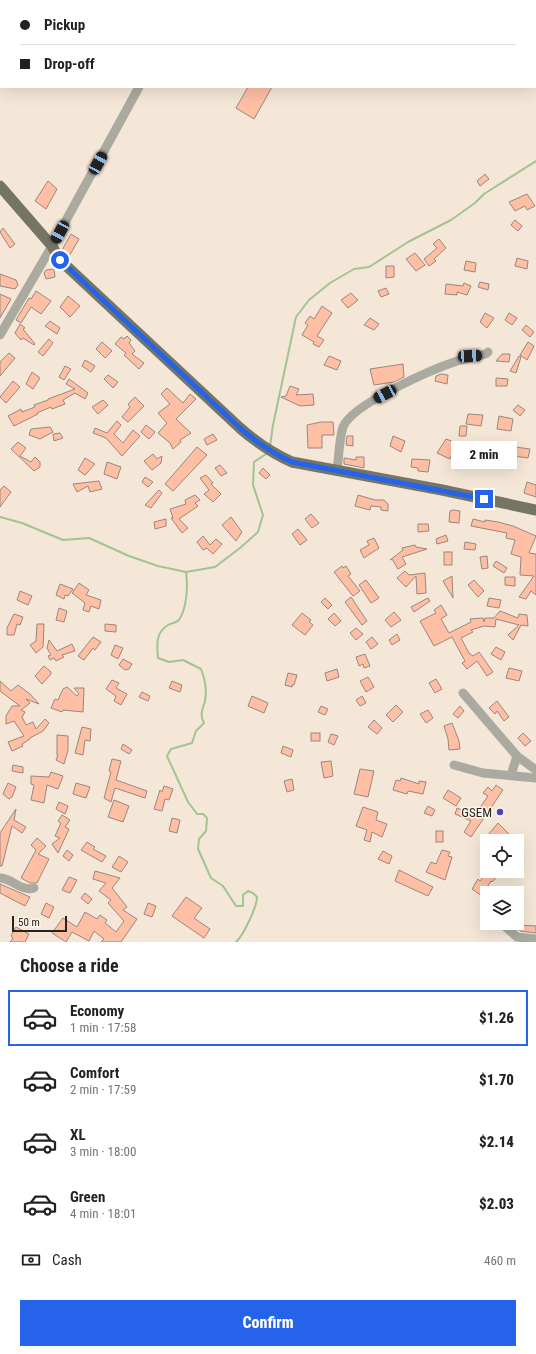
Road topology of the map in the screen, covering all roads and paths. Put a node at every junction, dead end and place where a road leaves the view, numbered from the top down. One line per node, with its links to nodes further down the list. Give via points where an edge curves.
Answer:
1 (138, 88): 3 (street)
2 (0, 186): 3 (main road)
3 (52, 246): 4 (street); 6 (main road, via 60,260 259,444 292,462)
4 (0, 335)
5 (488, 352): 6 (street, via 452,362 362,406 349,417 343,428)
6 (337, 470): 7 (main road)
7 (536, 510)
8 (463, 694): 9 (street)
9 (517, 756): 11 (street); 12 (street)
10 (454, 765): 12 (street, via 483,773)
11 (536, 770)
12 (511, 775): 13 (street)
13 (536, 778)
14 (0, 878): 15 (street, via 6,878 25,889)
15 (34, 888)
16 (509, 930): 17 (street, via 517,937)
17 (536, 939)

